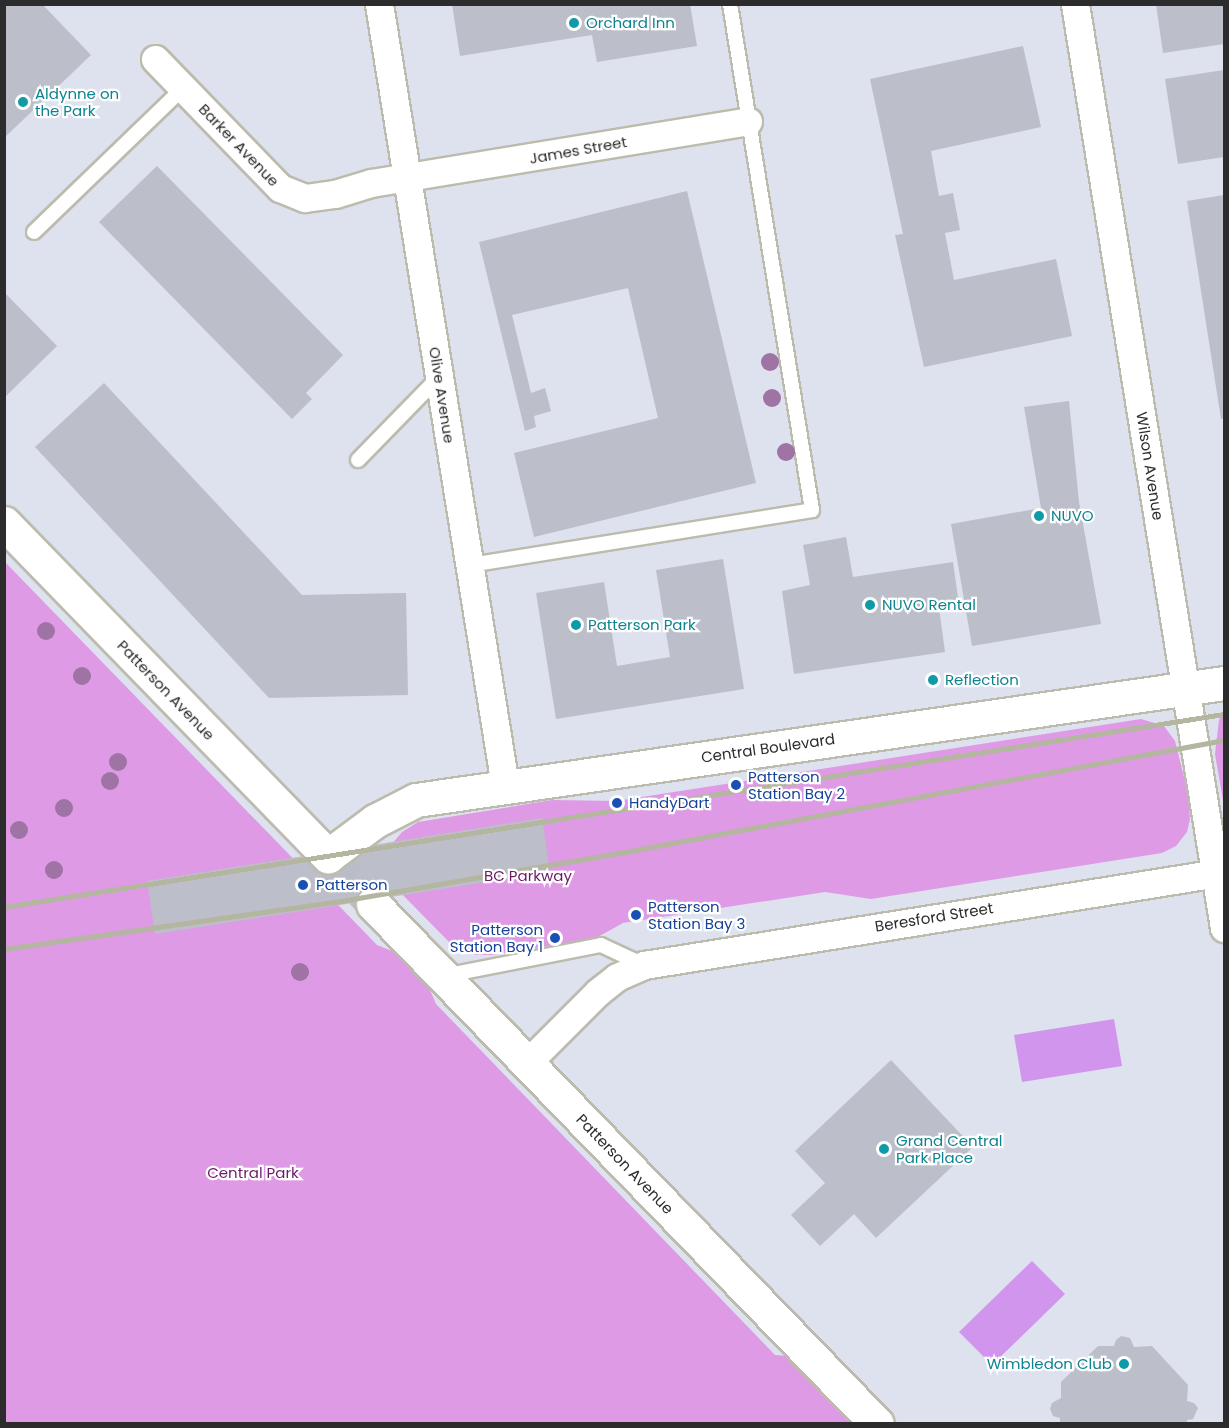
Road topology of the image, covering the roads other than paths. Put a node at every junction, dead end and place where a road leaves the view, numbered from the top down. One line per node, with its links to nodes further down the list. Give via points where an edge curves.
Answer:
1 (379, 4): 7 (street, Olive Avenue)
2 (730, 4): 6 (lane)
3 (1075, 4): 14 (street, Wilson Avenue)
4 (155, 59): 5 (street, Barker Avenue)
5 (183, 88): 7 (street, Barker Avenue, via 280,188 305,198); 8 (lane)
6 (748, 121): 7 (street, James Street); 12 (lane, via 812,510)
7 (407, 178): 9 (street, Olive Avenue)
8 (34, 232)
9 (439, 377): 10 (lane); 12 (street, Olive Avenue)
10 (357, 460)
11 (4, 523): 16 (street, Patterson Avenue)
12 (470, 565): 15 (street, Olive Avenue)
13 (1224, 683): 14 (street, Central Boulevard)
14 (1186, 690): 15 (street, Central Boulevard); 17 (street, Wilson Avenue)
15 (505, 785): 16 (street, Central Boulevard, via 416,800 375,821)
16 (328, 856)
17 (1220, 872): 19 (street, Wilson Avenue); 20 (street, Beresford Street)
18 (373, 904): 21 (street, Patterson Avenue)
19 (1224, 928)
20 (644, 965): 21 (lane, via 601,945); 22 (street, Beresford Street, via 617,977 598,992)
21 (442, 976): 22 (street, Patterson Avenue)
22 (527, 1063): 23 (street, Patterson Avenue)
23 (877, 1424)

